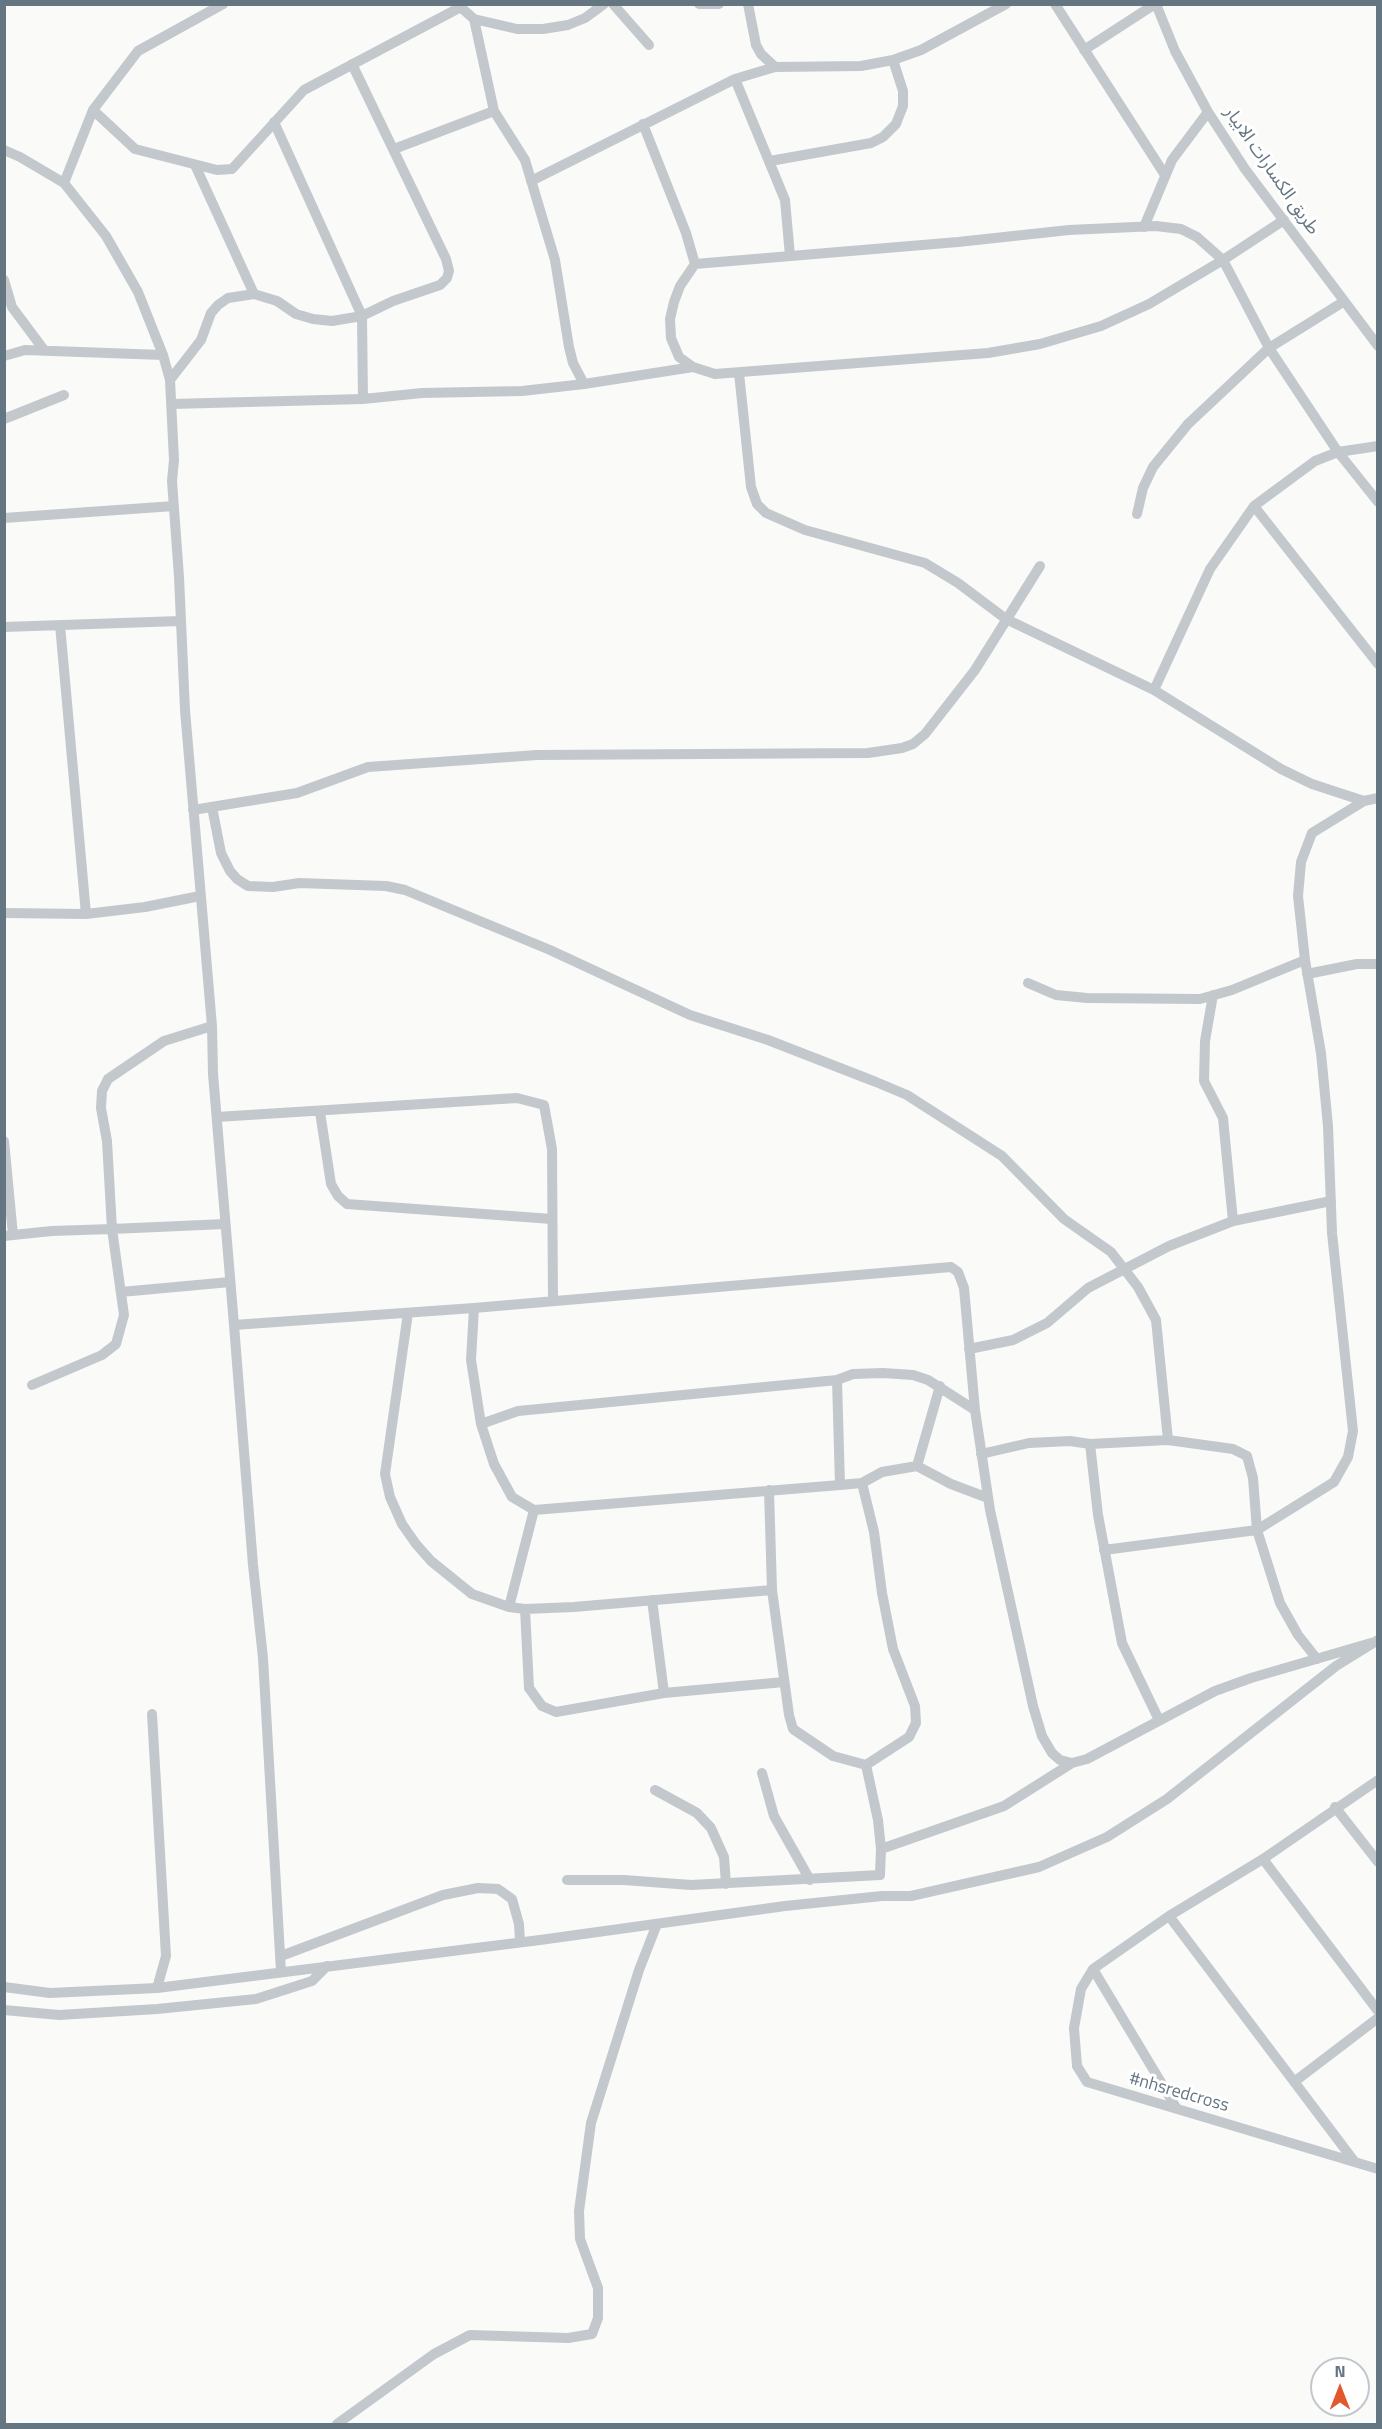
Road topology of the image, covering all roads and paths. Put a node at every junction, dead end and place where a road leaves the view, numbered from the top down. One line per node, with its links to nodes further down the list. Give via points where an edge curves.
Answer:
1 (223, 4): 18 (street, via 138,51)
2 (604, 4): 11 (street, via 568,25 543,29)
3 (614, 4): 12 (street)
4 (699, 4): 5 (street)
5 (719, 4)
6 (748, 4): 16 (street, via 756,45)
7 (1055, 4): 13 (street)
8 (1155, 4): 13 (street); 20 (street, طريق الكسارات الابيار)
9 (458, 6): 11 (street); 15 (street)
10 (999, 6): 14 (street, via 921,50)
11 (474, 19): 19 (street)
12 (649, 45)
13 (1084, 50): 27 (street)
14 (893, 60): 16 (street, via 861,66); 25 (street, via 903,91 903,106 897,123 883,137 871,143)
15 (352, 64): 21 (street, via 304,90); 23 (street)
16 (775, 67): 17 (street)
17 (735, 79): 22 (street); 25 (street)
18 (93, 110): 26 (street, via 135,149); 29 (street)
19 (494, 111): 23 (street); 28 (street, via 519,147)
20 (1208, 112): 27 (street, via 1180,147); 30 (street, طريق الكسارات الابيار)
21 (274, 122): 26 (street, via 232,169); 38 (street)
22 (643, 124): 28 (street); 34 (street)
23 (394, 149): 38 (street, via 447,259 449,271 440,285)
24 (4, 150): 29 (street)
25 (770, 161): 32 (street, via 785,200)
26 (195, 165): 36 (street)
27 (1165, 175): 31 (street)
28 (531, 181): 47 (street, via 555,260 573,363)
29 (64, 183): 42 (street, via 106,236 138,292)
30 (1284, 220): 33 (street); 37 (street, طريق الكسارات الابيار)
31 (1144, 227): 32 (street, via 1069,230); 33 (street, via 1181,229 1197,237)
32 (790, 256): 34 (street)
33 (1223, 260): 40 (street); 45 (street, via 1149,304 1101,326 1040,345 988,353)
34 (695, 264): 44 (street, via 680,286 670,319 671,338 679,357)
35 (4, 280): 41 (street, via 12,307)
36 (254, 294): 38 (street, via 313,319 332,321); 46 (street, via 228,298 218,305 201,340)
37 (1343, 302): 39 (street, طريق الكسارات الابيار); 40 (street)
38 (362, 316): 49 (street)
39 (1377, 346)
40 (1269, 348): 53 (street); 57 (street, via 1172,441 1153,467)
41 (44, 350): 42 (street); 43 (street)
42 (163, 355): 46 (street)
43 (4, 356)
44 (693, 367): 45 (street, via 715,374); 47 (street)
45 (739, 373): 60 (street, via 751,487 757,504 766,513 805,530 925,562)
46 (170, 380): 50 (street)
47 (584, 384): 49 (street)
48 (64, 395): 51 (street)
49 (363, 399): 50 (street)
50 (171, 404): 55 (street)
51 (4, 419)
52 (1377, 446): 53 (street)
53 (1338, 452): 54 (street); 56 (street, via 1315,462)
54 (1377, 502)
55 (174, 506): 58 (street); 61 (street)
56 (1254, 506): 64 (street); 65 (street, via 1210,569)
57 (1137, 514)
58 (4, 518)
59 (1040, 566): 60 (street)
60 (1006, 619): 65 (street); 68 (street, via 975,670 925,734 902,748 868,753 537,755 368,767 297,793)
61 (180, 621): 62 (street); 69 (street)
62 (60, 625): 63 (street); 72 (street)
63 (4, 627)
64 (1377, 664)
65 (1154, 690): 67 (street, via 1281,769)
66 (1377, 798): 67 (street)
67 (1364, 801): 73 (street, via 1312,833 1308,843 1301,862 1298,896)
68 (212, 807): 69 (street); 88 (street, via 221,853 230,871 248,886 386,886 405,890 550,950 690,1015 768,1040 907,1095 1002,1156 1064,1219 1111,1252)
69 (194, 810): 70 (street)
70 (200, 896): 72 (street); 78 (street)
71 (4, 913): 72 (street)
72 (86, 914)
73 (1305, 960): 75 (street); 77 (street)
74 (1377, 964): 75 (street)
75 (1307, 974): 82 (street, via 1321,1053)
76 (1028, 983): 77 (street, via 1056,995 1087,998 1200,999)
77 (1214, 995): 84 (street, via 1204,1041 1204,1081 1223,1118)
78 (212, 1026): 80 (street); 86 (street, via 164,1041 108,1079 102,1090 100,1108 107,1141)
79 (320, 1112): 80 (street); 83 (street, via 331,1184 347,1204); 83 (street, via 517,1098 544,1105 552,1149)
80 (217, 1118): 85 (street)
81 (4, 1141): 87 (street)
82 (1331, 1201): 84 (street); 110 (street, via 1353,1431 1348,1457 1334,1482)
83 (552, 1218): 91 (street)
84 (1233, 1221): 88 (street, via 1169,1246)
85 (225, 1224): 86 (street); 89 (street)
86 (112, 1229): 87 (street); 90 (street)
87 (9, 1236)
88 (1125, 1269): 95 (street, via 1088,1288 1047,1323 1022,1336); 101 (street, via 1156,1320)
89 (230, 1282): 90 (street); 94 (street)
90 (121, 1292): 97 (street, via 124,1315 116,1344 102,1355)
91 (553, 1301): 92 (street); 95 (street, via 951,1267 958,1272 964,1288)
92 (474, 1308): 93 (street); 100 (street, via 471,1360)
93 (408, 1314): 94 (street); 114 (street, via 386,1453 390,1497 402,1524 431,1562 472,1594)
94 (234, 1325): 139 (street, via 263,1658)
95 (969, 1349): 99 (street)
96 (837, 1380): 98 (street, via 853,1374 883,1373 913,1376); 100 (street, via 518,1410); 106 (street)
97 (32, 1385)
98 (940, 1386): 99 (street); 104 (street)
99 (975, 1410): 103 (street)
100 (481, 1424): 109 (street, via 494,1464 512,1497)
101 (1168, 1440): 102 (street); 110 (street, via 1233,1449 1247,1456)
102 (1090, 1444): 103 (street, via 1029,1443); 111 (street)
103 (981, 1454): 108 (street)
104 (917, 1466): 105 (street, via 882,1472); 108 (street)
105 (862, 1483): 106 (street); 123 (street, via 893,1649 915,1706 916,1723 909,1737)
106 (840, 1485): 107 (street)
107 (769, 1490): 109 (street); 112 (street)
108 (988, 1498): 122 (street, via 1042,1736 1052,1754)
109 (534, 1510): 114 (street)
110 (1257, 1530): 111 (street); 117 (street, via 1280,1603)
111 (1104, 1550): 121 (street, via 1122,1643)
112 (772, 1590): 113 (street); 118 (street)
113 (652, 1600): 115 (street); 119 (street)
114 (509, 1607): 115 (street)
115 (525, 1609): 119 (street, via 529,1688 542,1706 556,1712)
116 (1374, 1642): 117 (street); 135 (street, via 1336,1666 1167,1799 1107,1837 1039,1867 911,1896)
117 (1317, 1659): 121 (street, via 1215,1691)
118 (784, 1682): 119 (street); 123 (street, via 793,1728 833,1756)
119 (664, 1693)
120 (152, 1714): 144 (street, via 166,1956)
121 (1159, 1720): 122 (street, via 1087,1759)
122 (1072, 1763): 128 (street, via 1004,1806)
123 (866, 1765): 128 (street)
124 (762, 1773): 133 (street, via 774,1816)
125 (1377, 1780): 127 (street)
126 (655, 1790): 134 (street, via 697,1813 711,1828 724,1857)
127 (1335, 1807): 129 (street); 130 (street)
128 (881, 1849): 131 (street)
129 (1263, 1859): 136 (street); 146 (street)
130 (1377, 1862)
131 (880, 1875): 133 (street); 135 (street)
132 (567, 1880): 134 (street)
133 (810, 1880): 134 (street)
134 (726, 1884)
135 (882, 1896): 137 (street)
136 (1169, 1916): 141 (street); 148 (street)
137 (657, 1924): 138 (street); 152 (street, via 591,2123 579,2211 580,2239 598,2288 598,2318 592,2334 568,2338 470,2335 434,2354)
138 (520, 1942): 139 (street, via 512,1899 498,1889 478,1888 443,1895); 140 (street)
139 (280, 1956): 142 (street)
140 (328, 1966): 142 (street); 145 (street, via 312,1981 256,1999 59,2015)
141 (1093, 1969): 149 (street); 149 (street, #nhsredcross, via 1081,1989 1074,2028 1077,2066 1087,2082)
142 (281, 1972): 144 (street)
143 (4, 1987): 144 (street, via 50,1994)
144 (157, 1988)
145 (4, 2010)
146 (1377, 2011)
147 (1377, 2018): 148 (street)
148 (1294, 2082): 150 (street)
149 (1177, 2109): 150 (street, #nhsredcross)
150 (1353, 2162): 151 (street, #nhsredcross)
151 (1377, 2169)
152 (337, 2424)

